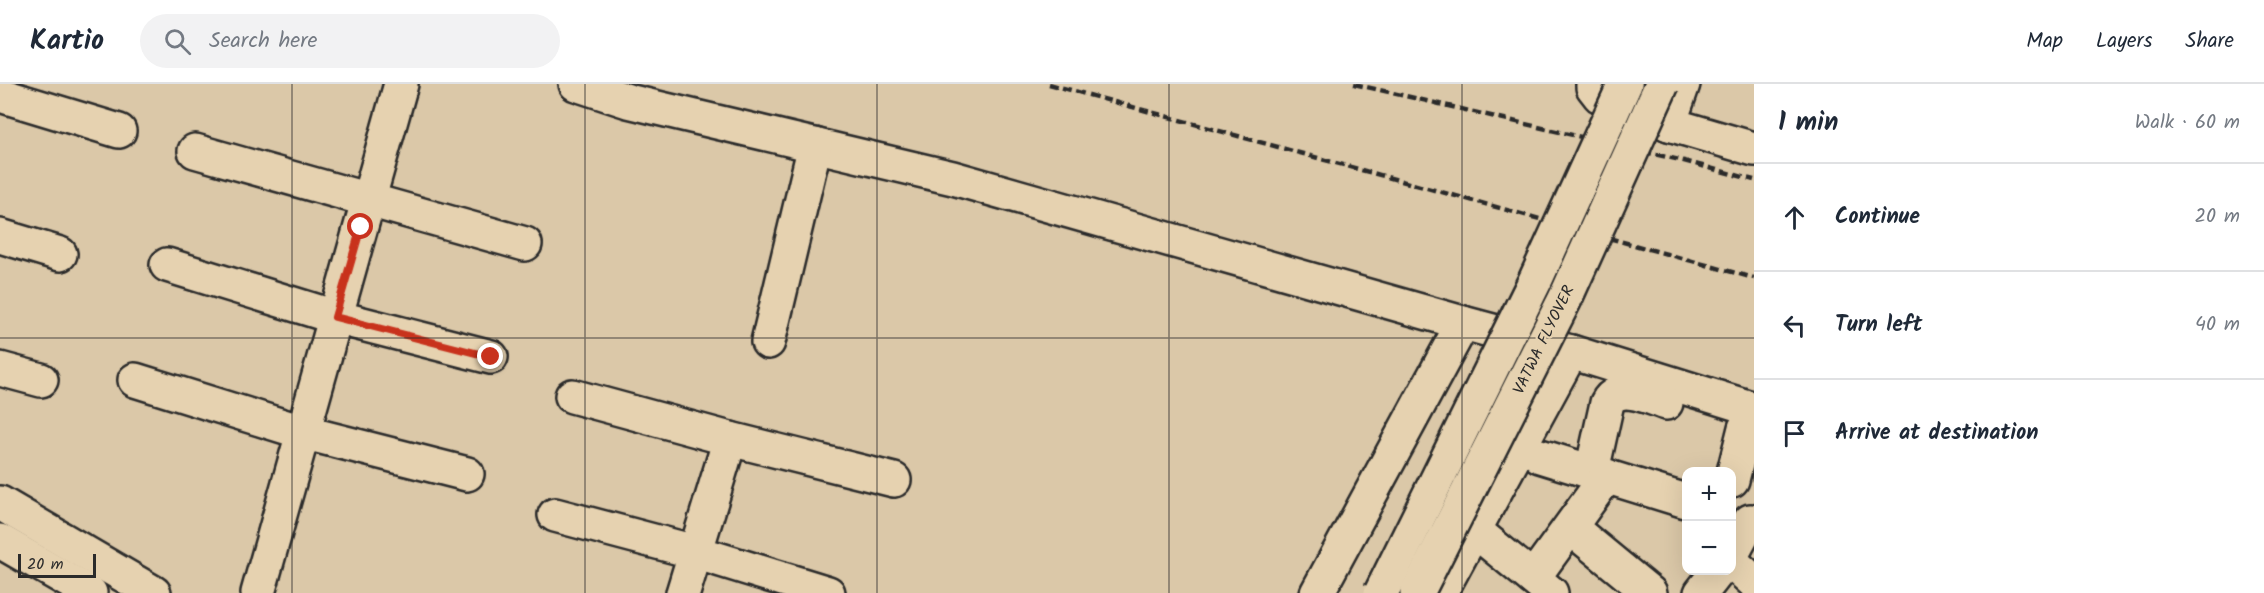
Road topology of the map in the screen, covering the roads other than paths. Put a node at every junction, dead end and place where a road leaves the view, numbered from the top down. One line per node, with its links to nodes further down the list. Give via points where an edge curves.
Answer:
1 (401, 84): 13 (street)
2 (576, 84): 10 (street, via 628,101)
3 (1593, 84): 8 (street, via 1600,96)
4 (1625, 84): 55 (street, VATWA FLYOVER, bridge, via 1535,281)
5 (1662, 84): 56 (street, VATWA FLYOVER, bridge, via 1565,299)
6 (1683, 84): 8 (street)
7 (0, 95): 9 (street)
8 (1669, 124): 11 (street)
9 (118, 131)
10 (815, 145): 19 (street, via 953,178); 20 (street)
11 (1754, 149)
12 (195, 151): 13 (street)
13 (368, 201): 15 (street); 18 (street)
14 (0, 236): 16 (street)
15 (525, 244)
16 (60, 254)
17 (167, 265): 18 (street)
18 (335, 317): 22 (street); 28 (street)
19 (1463, 323): 21 (street); 54 (street)
20 (768, 342)
21 (1571, 352): 27 (street); 41 (street)
22 (491, 357)
23 (0, 369): 24 (street)
24 (41, 380)
25 (135, 380): 28 (street)
26 (572, 396): 29 (street)
27 (1751, 422): 31 (street); 33 (street, via 1639,394 1617,393 1606,403)
28 (302, 432): 32 (street); 51 (street)
29 (730, 439): 34 (street); 44 (street)
30 (1540, 456): 33 (street)
31 (1735, 467)
32 (467, 474)
33 (1600, 474): 35 (street); 40 (street)
34 (894, 480)
35 (1673, 497): 37 (street)
36 (0, 503): 50 (street)
37 (1682, 512)
38 (555, 515): 44 (street)
39 (1745, 519): 43 (street)
40 (1571, 528): 48 (street); 58 (street)
41 (1474, 530): 48 (street); 57 (street)
42 (0, 541): 49 (street)
43 (1736, 542)
44 (695, 552): 52 (street); 53 (street)
45 (1736, 566): 47 (street)
46 (1715, 575): 59 (street)
47 (1754, 582)
48 (1542, 586)
49 (90, 593)
50 (154, 593)
51 (258, 593)
52 (683, 593)
53 (828, 593)
54 (1317, 593)
55 (1380, 593)
56 (1417, 593)
57 (1440, 593)
58 (1650, 593)
59 (1701, 593)

